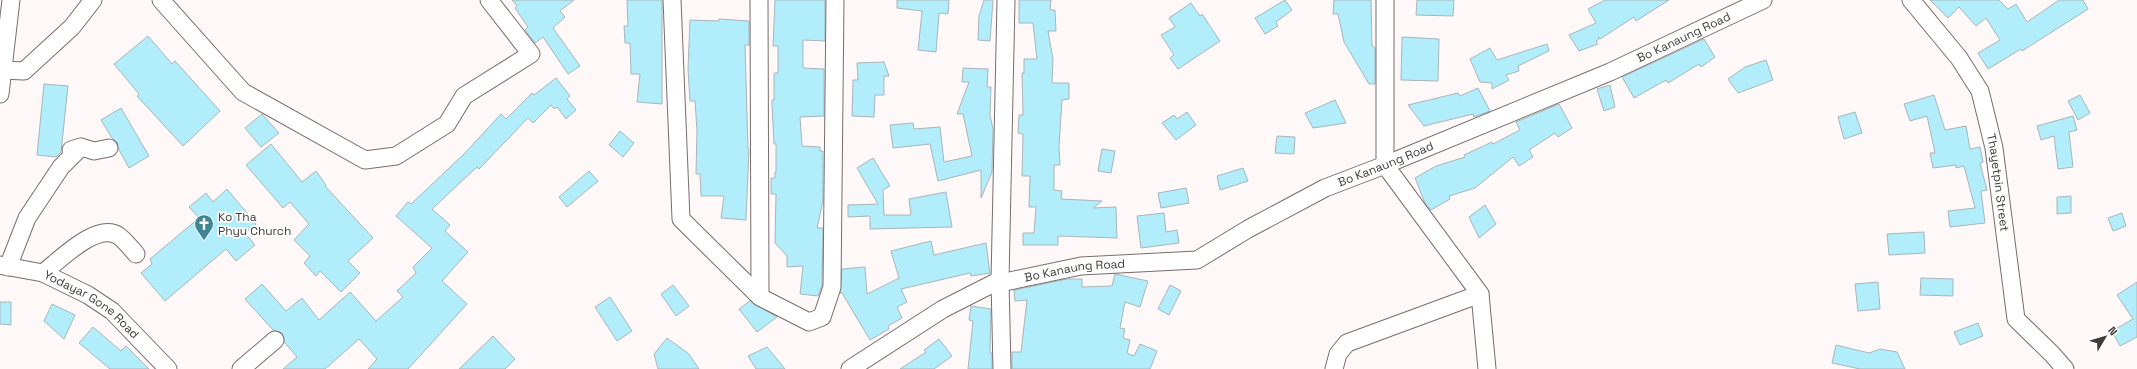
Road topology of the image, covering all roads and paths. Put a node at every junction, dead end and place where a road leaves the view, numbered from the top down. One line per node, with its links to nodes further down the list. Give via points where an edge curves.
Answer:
1 (11, 0): 12 (street)
2 (93, 0): 12 (street, via 72,27 24,71)
3 (161, 0): 4 (street, via 243,92 365,160 396,156 448,124 464,96 531,54)
4 (489, 0)
5 (672, 0): 21 (street, via 681,219)
6 (759, 0): 21 (street)
7 (835, 0): 21 (street, via 832,287 822,317 809,322)
8 (1006, 0): 19 (street)
9 (1385, 0): 15 (street)
10 (1763, 0): 15 (street, Bo Kanaung Road, via 1610,72)
11 (1911, 0): 29 (street, Thayetpin Street, via 1959,58 1980,91 1994,148 2016,319)
12 (2, 70): 13 (street)
13 (0, 94)
14 (110, 148): 17 (street, via 94,151 74,149 27,218)
15 (1385, 165): 19 (street, Bo Kanaung Road, via 1325,188 1248,229 1197,260 1081,266); 20 (street)
16 (136, 254): 18 (street, via 118,235 102,232 90,236)
17 (4, 266): 18 (street, Yodayar Gone Road)
18 (44, 273): 23 (street, Yodayar Gone Road, via 88,295 112,311)
19 (1000, 281): 25 (street, Bo Kanaung Road, via 943,309); 26 (street)
20 (1480, 294): 27 (street, via 1347,343 1338,354); 28 (street)
21 (760, 297)
22 (275, 340): 24 (street)
23 (168, 369)
24 (241, 369)
25 (850, 369)
26 (1002, 369)
27 (1334, 369)
28 (1487, 369)
29 (2065, 369)

